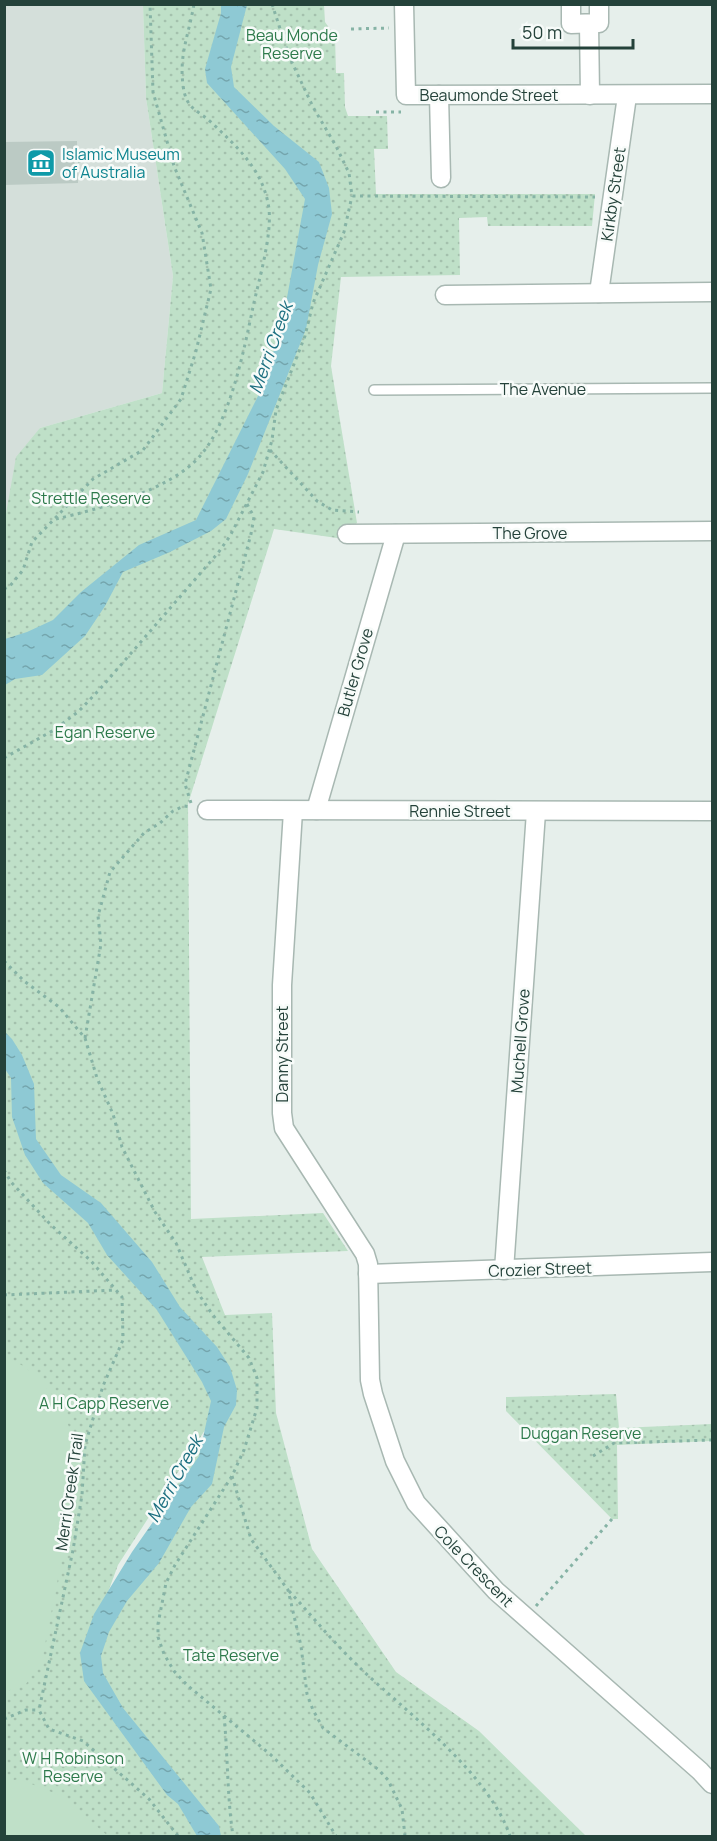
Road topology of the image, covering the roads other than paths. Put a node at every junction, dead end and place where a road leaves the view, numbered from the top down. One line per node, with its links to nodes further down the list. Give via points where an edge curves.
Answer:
1 (404, 4): 5 (street, Beaumonde Street, via 406,95)
2 (571, 4): 4 (street, via 571,24)
3 (599, 4): 4 (street, via 599,23)
4 (589, 24): 7 (street)
5 (439, 94): 7 (street, Beaumonde Street); 9 (street)
6 (712, 94): 8 (street, Beaumonde Street)
7 (590, 95): 8 (street, Beaumonde Street)
8 (627, 96): 11 (street, Kirkby Street)
9 (441, 178)
10 (712, 292): 11 (street)
11 (599, 293): 12 (street)
12 (445, 295)
13 (712, 388): 14 (lane, The Avenue)
14 (374, 390)
15 (712, 531): 17 (street, The Grove)
16 (347, 534): 17 (street, The Grove)
17 (396, 534): 19 (street, Butler Grove)
18 (200, 809): 20 (street, Rennie Street)
19 (316, 810): 20 (street, Rennie Street); 22 (street, Rennie Street)
20 (293, 811): 25 (street, Danny Street, via 282,985 282,1113 288,1134 364,1254)
21 (712, 811): 22 (street, Rennie Street)
22 (536, 812): 24 (street, Muchell Grove)
23 (712, 1262): 24 (street, Crozier Street)
24 (504, 1270): 25 (street, Crozier Street)
25 (368, 1274): 26 (street, Cole Crescent, via 370,1380 396,1461 423,1513 487,1582)
26 (712, 1784)

